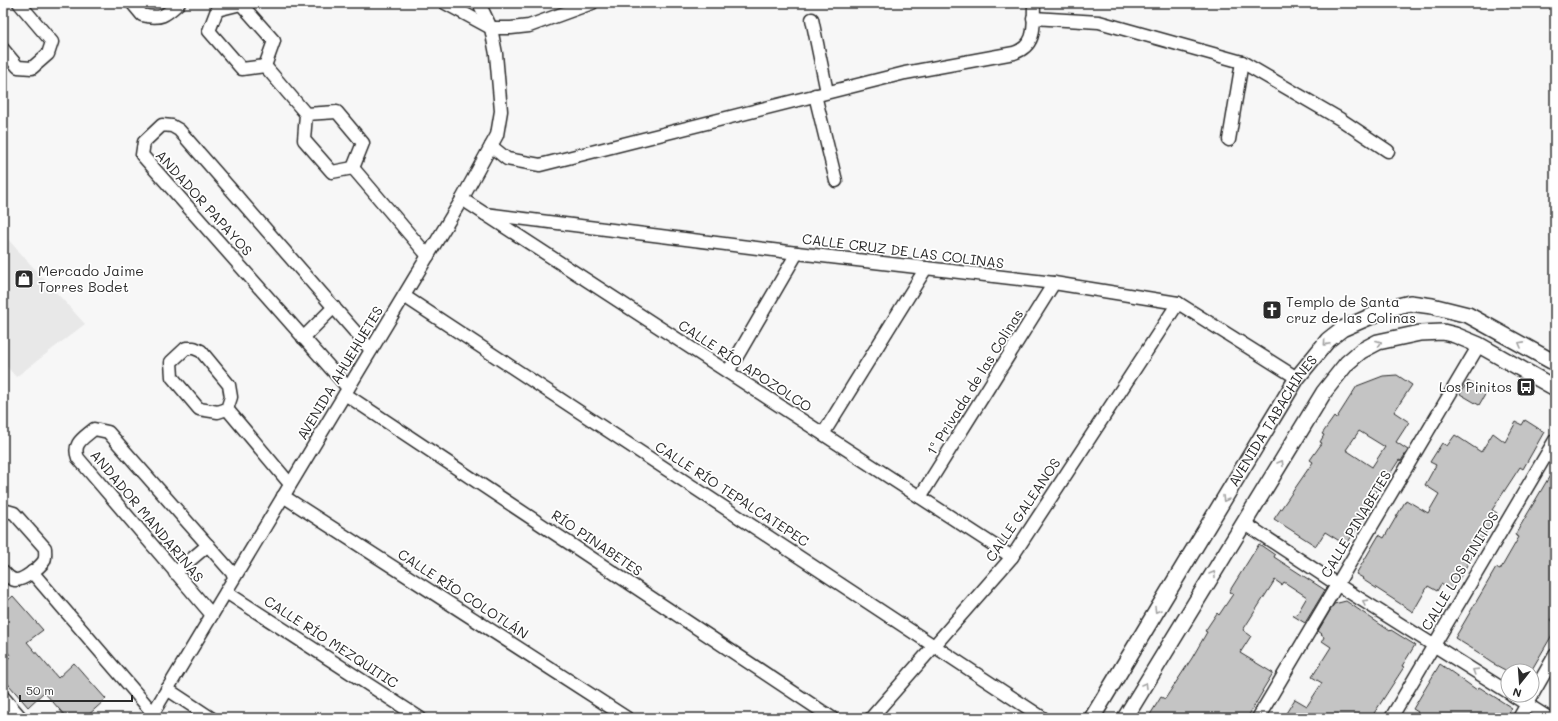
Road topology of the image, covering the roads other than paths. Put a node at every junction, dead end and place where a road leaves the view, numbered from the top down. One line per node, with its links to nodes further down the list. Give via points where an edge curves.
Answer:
1 (19, 3): 12 (street, via 52,42 48,54 32,68 18,67)
2 (132, 3): 3 (street, via 142,15 155,17 165,16)
3 (179, 3)
4 (445, 3): 11 (street)
5 (479, 3): 11 (street, AVENIDA AHUEHUETES)
6 (592, 3): 11 (street, via 529,26)
7 (1034, 3): 9 (street)
8 (214, 6): 14 (street, via 210,31 242,69); 14 (street, via 241,4 274,41)
9 (1033, 18): 13 (street, via 1099,22); 15 (street, via 1031,41 1014,53 905,73)
10 (812, 19): 15 (street)
11 (491, 28): 18 (street, AVENIDA AHUEHUETES, via 501,112 497,135)
12 (3, 49)
13 (1242, 62): 17 (street); 19 (street, via 1340,119)
14 (265, 66): 16 (street)
15 (821, 94): 18 (street, via 540,165 507,159); 21 (street)
16 (306, 114): 20 (street, via 304,140 332,172); 20 (street, via 337,112 363,143)
17 (1229, 140)
18 (491, 146): 22 (street, AVENIDA AHUEHUETES)
19 (1388, 151)
20 (352, 168): 25 (street)
21 (836, 181)
22 (462, 199): 23 (street, CALLE RÍO APOZOLCO); 25 (street, AVENIDA AHUEHUETES)
23 (485, 214): 24 (street, CALLE CRUZ DE LAS COLINAS); 35 (street, CALLE RÍO APOZOLCO)
24 (797, 253): 26 (street, CALLE CRUZ DE LAS COLINAS); 35 (street)
25 (428, 256): 28 (street, AVENIDA AHUEHUETES)
26 (926, 268): 27 (street, CALLE CRUZ DE LAS COLINAS); 40 (street)
27 (1054, 283): 29 (street, CALLE CRUZ DE LAS COLINAS); 44 (street, 1ª Privada de las Colinas)
28 (404, 296): 33 (street, AVENIDA AHUEHUETES); 57 (street, CALLE RÍO TEPALCATEPEC)
29 (1178, 303): 36 (street, CALLE CRUZ DE LAS COLINAS); 48 (street, CALLE GALEANOS)
30 (334, 307): 31 (street); 31 (street, ANDADOR PAPAYOS, via 179,130 162,125 144,142 142,155); 33 (street, ANDADOR PAPAYOS)
31 (303, 338): 38 (street, ANDADOR PAPAYOS)
32 (1479, 345): 37 (street, AVENIDA TABACHINES); 46 (street, AVENIDA TABACHINES, one-way to 32, via 1324,392 1347,363 1361,351 1378,342 1420,333 1443,332); 53 (street, CALLE PINABETES)
33 (371, 350): 38 (street, AVENIDA AHUEHUETES)
34 (1555, 363): 36 (street, AVENIDA TABACHINES, one-way to 36, via 1468,315 1410,303 1390,308 1342,329 1328,340)
35 (728, 372): 40 (street, CALLE RÍO APOZOLCO)
36 (1297, 378): 71 (street, AVENIDA TABACHINES, one-way to 71)
37 (1555, 388)
38 (347, 391): 42 (street, AVENIDA AHUEHUETES); 68 (street, RÍO PINABETES)
39 (227, 409): 39 (street, via 218,412 199,409 172,377 171,362 186,348 202,351 229,385 231,397); 42 (street)
40 (823, 434): 44 (street, CALLE RÍO APOZOLCO)
41 (1555, 440): 56 (street, CALLE LOS PINITOS)
42 (290, 484): 43 (street, AVENIDA AHUEHUETES)
43 (284, 496): 52 (street, AVENIDA AHUEHUETES); 67 (street, CALLE RÍO COLOTLÁN)
44 (920, 497): 48 (street, CALLE RÍO APOZOLCO)
45 (3, 512): 50 (street, via 14,513 44,548 44,560)
46 (1244, 523): 53 (street); 72 (street, AVENIDA TABACHINES, one-way to 46)
47 (208, 545): 51 (street); 51 (street, ANDADOR MANDARINAS, via 108,432 94,429 76,445 78,458); 52 (street, ANDADOR MANDARINAS)
48 (1012, 557): 57 (street, CALLE GALEANOS)
49 (3, 571): 50 (street, via 10,578 17,580)
50 (32, 572): 63 (street)
51 (175, 573): 55 (street, ANDADOR MANDARINAS)
52 (235, 576): 54 (street, AVENIDA AHUEHUETES)
53 (1338, 585): 56 (street, one-way to 53); 73 (street, CALLE PINABETES)
54 (226, 592): 55 (street, AVENIDA AHUEHUETES); 66 (street, CALLE RÍO MEZQUITIC)
55 (212, 615): 60 (street, AVENIDA AHUEHUETES)
56 (1434, 645): 59 (street, one-way to 56); 74 (street, CALLE LOS PINITOS)
57 (934, 646): 69 (street, CALLE GALEANOS); 70 (street, CALLE RÍO TEPALCATEPEC)
58 (1555, 655): 62 (street)
59 (1500, 687)
60 (167, 690): 63 (street, AVENIDA AHUEHUETES); 65 (street)
61 (3, 697): 64 (street)
62 (1528, 704): 75 (street); 76 (street)
63 (151, 715)
64 (21, 718)
65 (211, 718)
66 (420, 718)
67 (627, 718)
68 (832, 718)
69 (871, 718)
70 (1043, 718)
71 (1092, 718)
72 (1125, 718)
73 (1258, 718)
74 (1391, 718)
75 (1519, 718)
76 (1549, 718)

